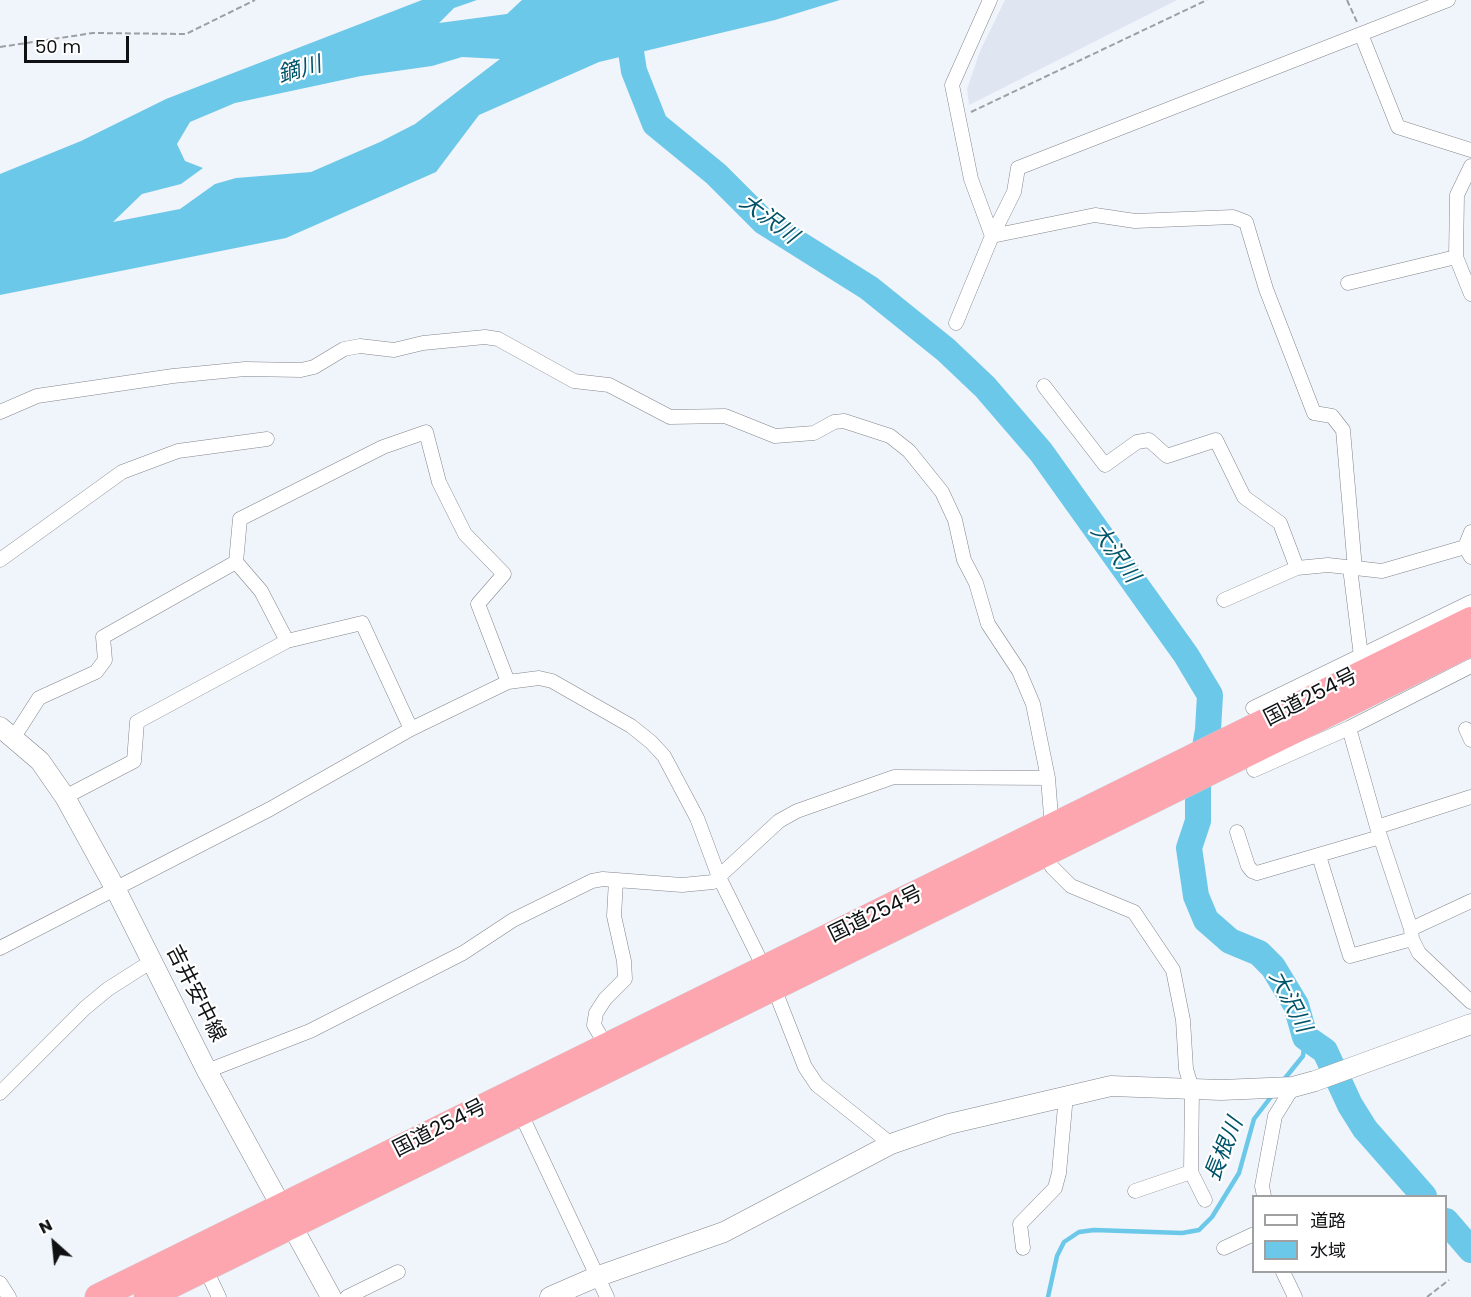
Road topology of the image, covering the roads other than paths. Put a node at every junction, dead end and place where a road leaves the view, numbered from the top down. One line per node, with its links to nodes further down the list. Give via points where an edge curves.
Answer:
1 (990, 0): 6 (street, via 952,85 971,178)
2 (1448, 0): 3 (street)
3 (1361, 34): 4 (street, via 1398,127); 6 (street, via 1018,168 1014,192)
4 (1471, 150)
5 (1471, 166): 7 (street, via 1457,195)
6 (992, 236): 10 (street); 19 (street, via 1095,215 1135,221 1233,217 1246,222 1266,289 1314,413 1332,416 1343,430)
7 (1456, 257): 8 (street); 9 (street)
8 (1348, 283)
9 (1471, 294)
10 (956, 323)
11 (1044, 387): 18 (street, via 1105,465 1137,442 1149,440 1167,456 1216,440 1244,497 1280,523)
12 (0, 412): 34 (street, via 37,396 245,369 302,370 344,349 394,350 485,337 498,339 574,381 609,385 670,417 725,416 775,436 814,433 844,421 890,436 909,452 950,507 964,560 976,583 988,624 1019,671 1033,705)
13 (267, 439): 16 (street, via 178,452 122,472)
14 (1471, 532): 15 (street)
15 (1468, 552): 19 (street, via 1382,571)
16 (0, 560)
17 (236, 562): 23 (street, via 261,591); 28 (street, via 240,519 382,447 426,432 439,482 465,534 504,574 478,604); 32 (street, via 103,637 105,660 96,672 39,698)
18 (1297, 568): 19 (street, via 1328,565); 20 (street)
19 (1352, 569): 25 (street)
20 (1224, 600)
21 (1471, 602): 25 (street)
22 (1471, 620): 33 (highway, 国道254号)
23 (287, 641): 31 (street, via 362,623); 35 (street, via 137,722 134,761)
24 (1471, 643): 27 (highway, 国道254号)
25 (1361, 656): 33 (street)
26 (1471, 666): 29 (street)
27 (1422, 667): 29 (street); 33 (highway, 国道254号)
28 (508, 682): 31 (street); 41 (street, via 540,678 552,681 631,726 651,742 664,756 697,818)
29 (1391, 705): 30 (street)
30 (1349, 728): 33 (street); 38 (street)
31 (411, 729): 43 (street, via 270,809)
32 (7, 732): 35 (street, 吉井安中線, via 40,761)
33 (1250, 740): 39 (highway, 国道254号)
34 (1048, 778): 39 (street); 41 (street, via 954,776 886,780 779,821)
35 (65, 797): 43 (street, 吉井安中線)
36 (1471, 797): 38 (street)
37 (1237, 832): 40 (street, via 1252,872)
38 (1379, 832): 40 (street); 45 (street)
39 (1048, 840): 48 (highway, 国道254号); 54 (street, via 1052,867 1071,886 1134,912 1168,960 1176,981 1186,1069)
40 (1319, 856): 45 (street, via 1350,956)
41 (719, 877): 42 (street, via 712,882 682,885); 48 (street)
42 (616, 880): 51 (street, via 614,916 625,979 596,1013 594,1025); 52 (street, via 592,881 573,889 513,920 463,953 310,1032)
43 (115, 888): 46 (street); 47 (street, 吉井安中線)
44 (1471, 901): 45 (street)
45 (1411, 934): 49 (street, via 1419,953)
46 (0, 948)
47 (152, 961): 52 (street, 吉井安中線); 55 (street, via 85,1008)
48 (769, 978): 51 (highway, 国道254号); 57 (highway, 国道254号); 58 (street, via 795,1047 818,1085)
49 (1471, 1002)
50 (1471, 1024): 53 (street)
51 (607, 1047): 63 (highway, 国道254号)
52 (207, 1071): 63 (street, 吉井安中線)
53 (1291, 1087): 54 (street); 61 (street, via 1275,1116)
54 (1192, 1089): 56 (street, via 1111,1086); 59 (street)
55 (0, 1093)
56 (1066, 1095): 58 (street, via 949,1124); 65 (street, via 1055,1188 1020,1224)
57 (520, 1112): 63 (highway, 国道254号); 70 (street)
58 (891, 1144): 70 (street, via 724,1232)
59 (1191, 1172): 60 (street); 62 (street)
60 (1135, 1191)
61 (1264, 1195)
62 (1205, 1200)
63 (285, 1217): 67 (highway); 73 (highway); 76 (street, 吉井安中線)
64 (1252, 1235): 66 (street)
65 (1023, 1248)
66 (1224, 1248)
67 (205, 1268): 74 (highway); 75 (street)
68 (398, 1272): 77 (street)
69 (1283, 1273): 80 (street)
70 (596, 1277): 78 (street); 79 (street)
71 (0, 1283): 72 (street)
72 (9, 1297)
73 (98, 1297)
74 (147, 1297)
75 (219, 1297)
76 (331, 1297)
77 (346, 1297)
78 (550, 1297)
79 (607, 1297)
80 (1295, 1297)

